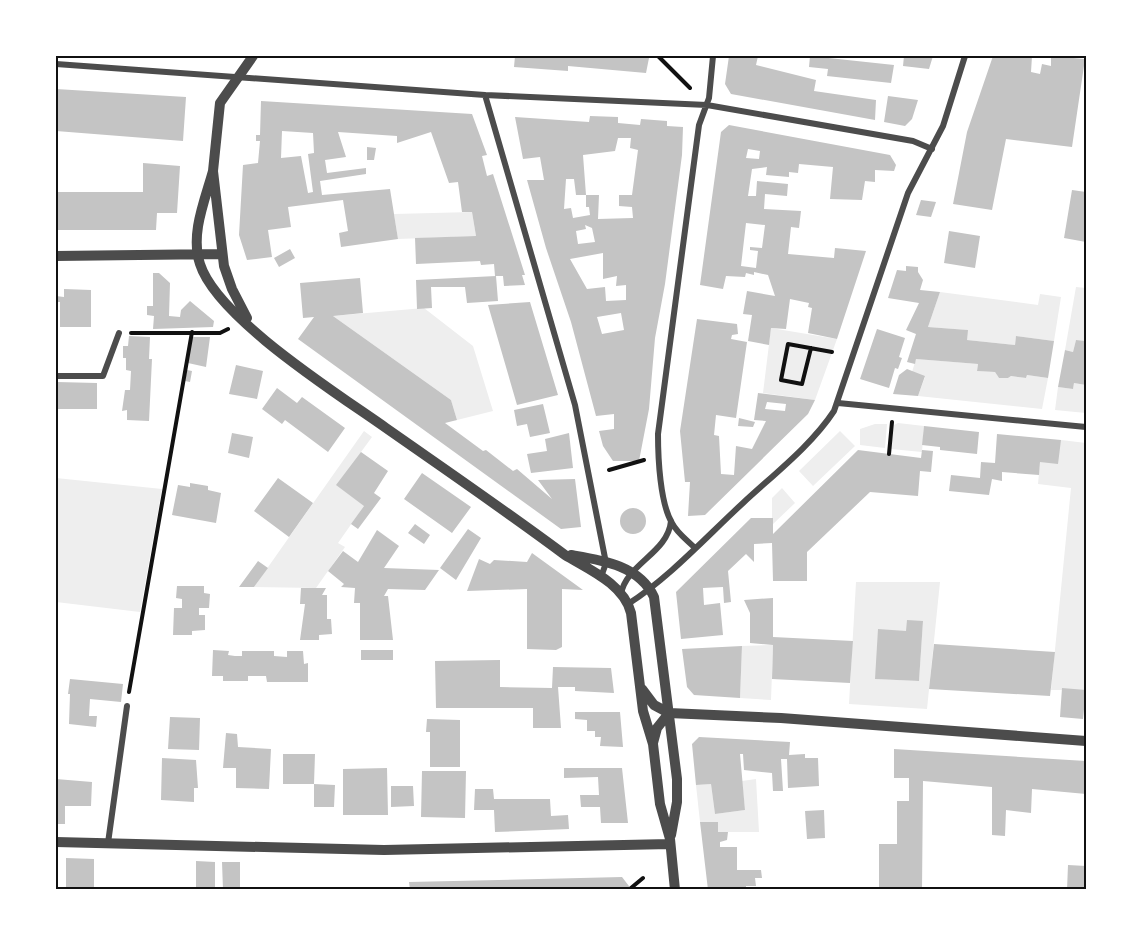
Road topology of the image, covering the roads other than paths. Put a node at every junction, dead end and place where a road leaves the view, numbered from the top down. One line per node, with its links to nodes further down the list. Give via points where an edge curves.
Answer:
1 (253, 56): 5 (street)
2 (713, 56): 7 (street)
3 (965, 56): 8 (street)
4 (56, 64): 5 (street)
5 (240, 76): 6 (street); 9 (street, via 218,110)
6 (485, 95): 7 (street); 21 (street, via 575,405)
7 (707, 105): 8 (street, via 913,141); 18 (street, via 699,125 658,434)
8 (932, 149): 16 (street, via 907,196)
9 (213, 171): 10 (street, via 197,230); 11 (street)
10 (197, 254): 11 (street); 12 (street); 13 (street, via 216,293)
11 (222, 254): 13 (street, via 232,289)
12 (56, 256)
13 (255, 331): 20 (street)
14 (119, 333): 15 (street, via 103,376)
15 (56, 376)
16 (838, 403): 17 (street); 19 (street, via 823,427)
17 (1086, 427)
18 (671, 521): 19 (street); 22 (street, via 663,540)
19 (695, 548): 24 (street)
20 (565, 555): 21 (street); 23 (street)
21 (606, 563): 22 (street); 23 (street)
22 (632, 572): 24 (street); 25 (street, via 624,583)
23 (602, 577): 25 (street)
24 (649, 588): 25 (street); 28 (street, via 656,601)
25 (625, 599): 26 (street)
26 (639, 680): 28 (street, via 649,699); 30 (street)
27 (127, 706): 33 (street)
28 (669, 713): 29 (street); 30 (street, via 657,728); 31 (street, via 678,789)
29 (1086, 741)
30 (653, 744): 31 (street, via 660,804)
31 (670, 841): 33 (street, via 384,850); 34 (street)
32 (56, 842): 33 (street)
33 (108, 843)
34 (675, 890)

